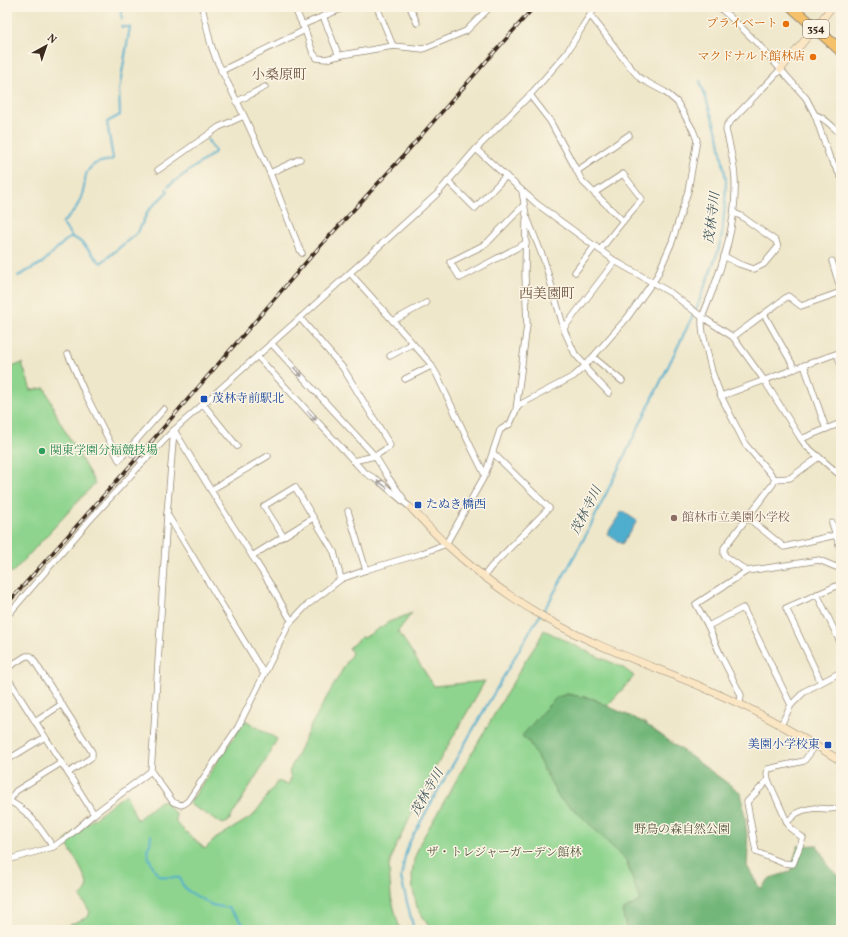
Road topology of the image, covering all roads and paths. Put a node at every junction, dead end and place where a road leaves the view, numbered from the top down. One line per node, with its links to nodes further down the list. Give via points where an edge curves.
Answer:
1 (202, 7): 23 (street, via 211,45)
2 (294, 7): 17 (street)
3 (346, 7): 12 (street)
4 (377, 7): 19 (street)
5 (410, 7): 15 (street)
6 (490, 7): 19 (street, via 466,31 423,49)
7 (596, 7): 13 (street)
8 (719, 7): 22 (street, via 742,27)
9 (792, 7): 16 (highway, 354)
10 (802, 7): 16 (highway, 354)
11 (832, 7): 16 (street)
12 (335, 9): 14 (street)
13 (590, 15): 25 (street, via 566,54); 54 (street, via 630,68 642,80 665,92 677,102 697,140 688,191 676,233)
14 (323, 16): 17 (street); 21 (street)
15 (417, 23)
16 (817, 25): 18 (highway, 354); 20 (highway, 354); 22 (street)
17 (304, 28): 21 (street, via 317,58); 23 (street)
18 (841, 42)
19 (393, 46): 21 (street)
20 (841, 52)
21 (339, 56)
22 (781, 69): 27 (street, via 806,98); 42 (street, via 726,127 734,166)
23 (221, 70): 26 (street)
24 (265, 87): 26 (street)
25 (530, 95): 31 (street); 34 (street, via 550,121)
26 (236, 102): 28 (street)
27 (815, 115): 29 (street); 37 (street, via 829,156)
28 (244, 116): 33 (street, via 218,127); 35 (street)
29 (841, 134)
30 (629, 135): 34 (street)
31 (476, 150): 36 (street); 38 (street)
32 (300, 159): 35 (street)
33 (158, 170)
34 (577, 171): 40 (street, via 582,181)
35 (270, 173): 48 (street)
36 (506, 176): 38 (street, via 475,208); 39 (street)
37 (841, 177)
38 (448, 182): 53 (street)
39 (522, 190): 41 (street); 46 (street)
40 (594, 193): 44 (street); 44 (street, via 623,174 642,199)
41 (524, 205): 43 (street); 45 (street, via 486,244 450,262 460,278)
42 (734, 214): 49 (street); 49 (street, via 741,216 776,241 778,247 764,264 754,269)
43 (526, 215): 45 (street); 61 (street, via 544,260)
44 (623, 220): 47 (street)
45 (526, 243): 81 (street, via 527,325 516,410)
46 (594, 246): 47 (street); 52 (street)
47 (600, 250): 50 (street)
48 (302, 253)
49 (724, 256): 58 (street)
50 (615, 261): 54 (street); 61 (street)
51 (832, 261): 55 (street)
52 (575, 272)
53 (350, 273): 59 (street); 60 (street)
54 (652, 283): 58 (street); 69 (street, via 627,318)
55 (841, 292): 57 (street, via 801,306 788,296)
56 (426, 303): 60 (street)
57 (764, 314): 62 (street); 74 (street)
58 (700, 316): 62 (street); 79 (street, via 712,372)
59 (300, 318): 63 (street); 91 (street, via 343,368 390,445)
60 (393, 321): 64 (street)
61 (564, 328): 73 (street, via 575,354)
62 (733, 337): 76 (street)
63 (271, 343): 67 (street); 91 (street, one-way to 91)
64 (412, 344): 68 (street); 72 (street)
65 (839, 353): 70 (street); 71 (street)
66 (68, 354): 88 (street, via 119,460)
67 (257, 356): 80 (street); 93 (street, one-way to 93)
68 (390, 356)
69 (593, 357): 73 (street); 77 (street)
70 (804, 365): 74 (street); 84 (street)
71 (841, 365)
72 (431, 366): 75 (street); 95 (street)
73 (585, 366): 78 (street); 81 (street, via 574,376)
74 (795, 369): 76 (street)
75 (405, 379)
76 (764, 380): 79 (street); 86 (street)
77 (622, 381)
78 (609, 393)
79 (721, 396): 97 (street, via 745,444)
80 (203, 404): 85 (street); 87 (street)
81 (517, 408): 89 (street, via 510,424 500,430)
82 (164, 409): 88 (street)
83 (841, 423): 84 (street)
84 (826, 429): 86 (street)
85 (174, 430): 94 (street); 98 (street); 101 (street)
86 (801, 439): 92 (street)
87 (237, 446)
88 (128, 450): 94 (street)
89 (493, 453): 95 (street); 113 (street, via 549,508)
90 (268, 456): 98 (street)
91 (375, 456): 93 (street); 99 (street)
92 (819, 457): 96 (street); 97 (street, via 790,478)
93 (353, 461): 99 (street, one-way to 93)
94 (143, 462): 117 (street, via 88,521)
95 (485, 475): 107 (street)
96 (841, 476)
97 (775, 479): 103 (street)
98 (211, 490): 109 (street)
99 (411, 508): 107 (street)
100 (348, 511): 111 (street)
101 (167, 514): 123 (street); 136 (street)
102 (313, 518): 106 (street); 106 (street, via 294,487 264,506); 114 (street, via 334,552)
103 (747, 518): 105 (street, via 784,547); 112 (street, via 724,548 724,555)
104 (832, 523): 105 (street)
105 (836, 535): 108 (street)
106 (283, 536): 109 (street)
107 (446, 544): 111 (street); 113 (street)
108 (841, 550)
109 (252, 556): 118 (street)
110 (841, 569): 112 (street, via 819,560)
111 (366, 570): 114 (street)
112 (747, 571): 119 (street, via 696,604)
113 (484, 576): 127 (street, via 534,611 586,639)
114 (341, 579): 118 (street)
115 (841, 584): 116 (street)
116 (817, 594): 120 (street); 125 (street, via 786,608)
117 (7, 616)
118 (292, 620): 123 (street)
119 (708, 626): 127 (street, via 741,695); 128 (street, via 743,608)
120 (841, 644)
121 (7, 668): 126 (street, via 26,656 31,656)
122 (841, 672): 125 (street)
123 (264, 674): 136 (street, via 238,727 188,801 181,805 173,802)
124 (7, 677): 129 (street)
125 (821, 682): 128 (street, via 805,691)
126 (62, 704): 129 (street); 137 (street, via 92,752 92,757)
127 (740, 704): 130 (street)
128 (791, 704): 130 (street)
129 (36, 722): 131 (street)
130 (781, 725): 132 (street)
131 (45, 737): 133 (street); 135 (street)
132 (816, 745): 134 (street); 138 (street, via 804,761 768,769)
133 (7, 760)
134 (841, 761)
135 (60, 762): 137 (street); 139 (street, via 16,791)
136 (151, 771): 141 (street)
137 (68, 773): 141 (street)
138 (768, 780): 142 (street); 142 (street, via 747,802 756,852 783,863 793,864 802,838)
139 (8, 800): 143 (street, via 32,818)
140 (841, 808): 142 (street, via 804,810)
141 (94, 814): 143 (street)
142 (787, 822)
143 (54, 847): 144 (street)
144 (7, 860)

